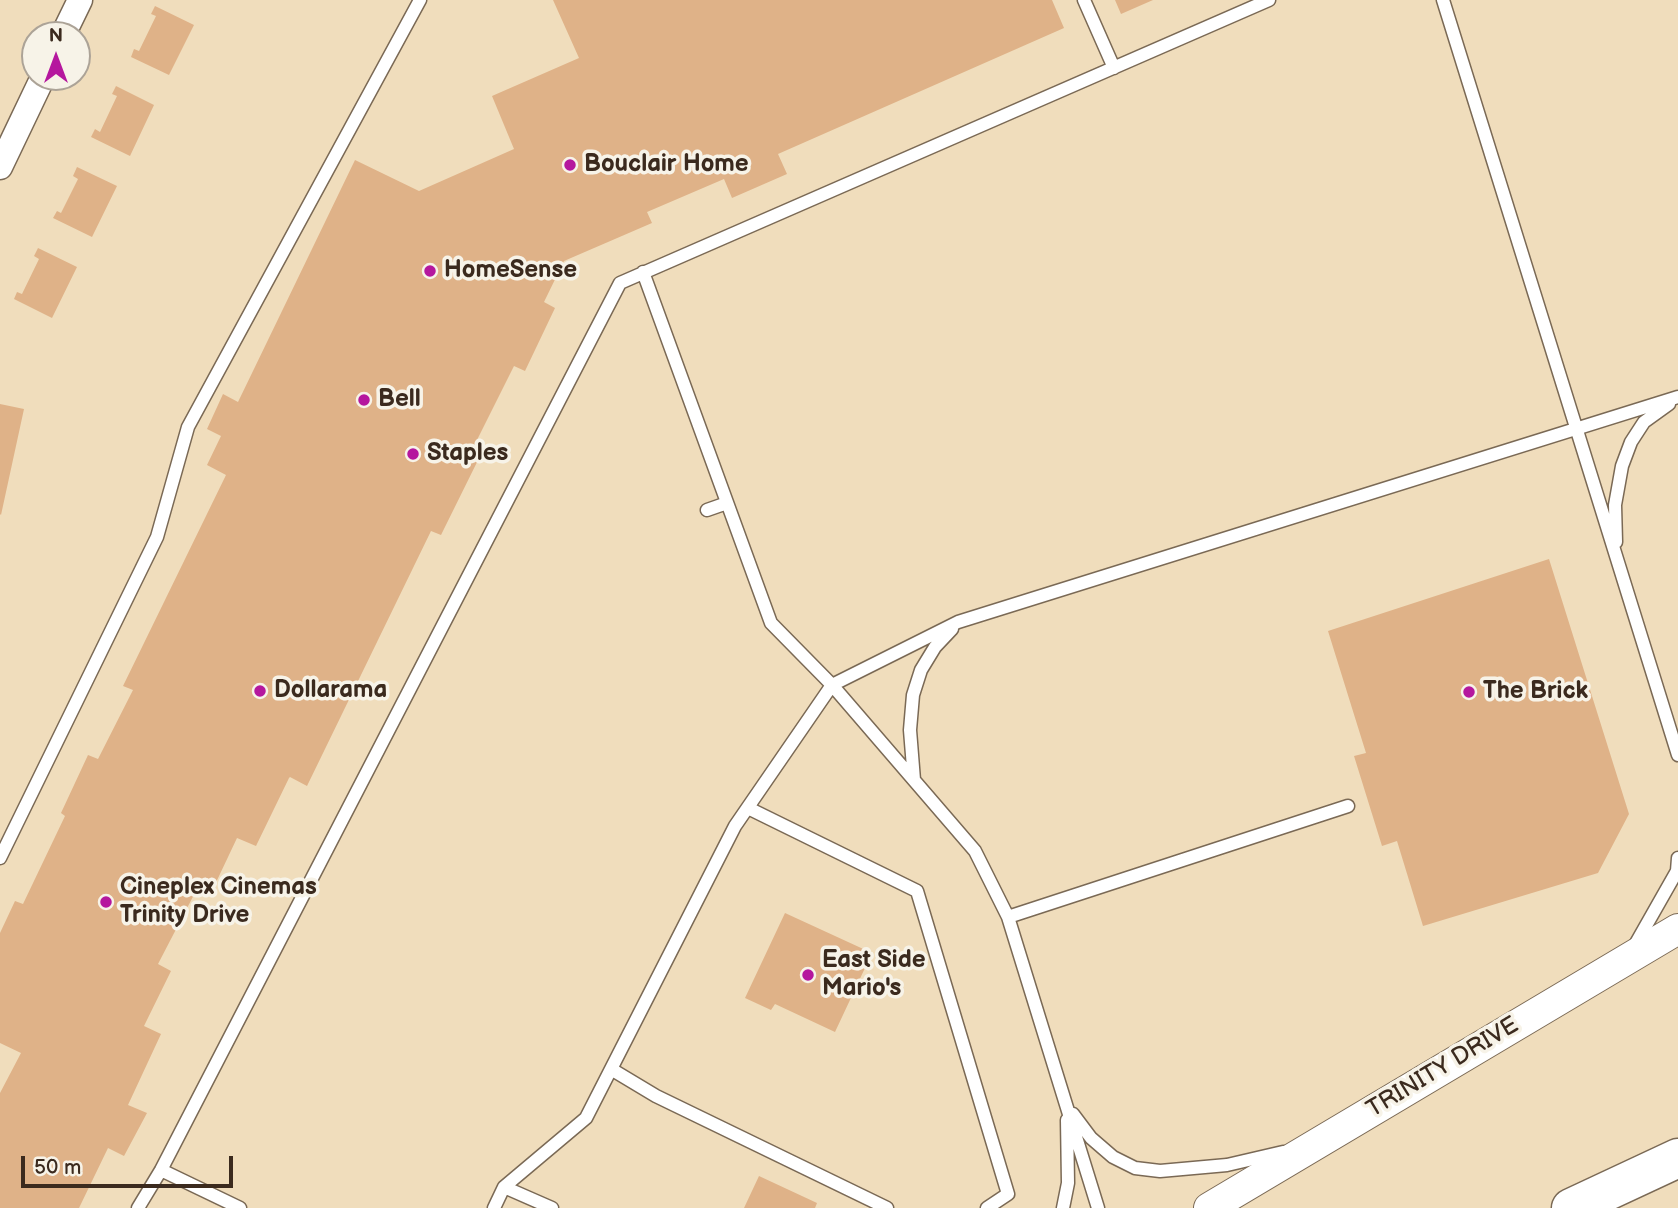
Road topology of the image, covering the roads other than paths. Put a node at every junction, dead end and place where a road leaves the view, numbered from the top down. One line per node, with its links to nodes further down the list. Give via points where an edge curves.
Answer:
1 (80, 0): 6 (street)
2 (420, 0): 22 (lane, via 188,427 157,537)
3 (1084, 0): 7 (lane)
4 (1269, 0): 7 (lane)
5 (1443, 0): 12 (lane)
6 (70, 21)
7 (1114, 68): 10 (lane)
8 (36, 91): 9 (street)
9 (0, 167)
10 (643, 272): 13 (lane); 31 (lane, via 620,283)
11 (1678, 398): 12 (lane); 15 (lane, via 1644,422 1631,442 1615,505)
12 (1576, 429): 15 (lane); 16 (lane)
13 (727, 503): 14 (lane); 17 (lane, via 771,623)
14 (707, 510)
15 (1616, 556): 18 (lane)
16 (958, 622): 17 (lane); 19 (lane, via 935,647 913,695 909,730)
17 (832, 685): 19 (lane); 21 (lane)
18 (1678, 755)
19 (914, 780): 24 (lane, via 975,851)
20 (1348, 806): 24 (lane)
21 (748, 808): 27 (lane); 38 (lane, via 917,891 1008,1195)
22 (0, 858)
23 (1678, 858): 26 (lane, via 1677,871)
24 (1008, 917): 28 (lane)
25 (1678, 929): 26 (street, TRINITY DRIVE)
26 (1628, 958): 29 (street, TRINITY DRIVE)
27 (611, 1069): 32 (lane, via 586,1118); 37 (lane, via 656,1096)
28 (1066, 1106): 29 (lane, via 1113,1157 1147,1170 1227,1165); 39 (lane, via 1068,1183); 40 (lane)
29 (1317, 1143): 41 (street, TRINITY DRIVE)
30 (1678, 1158): 42 (highway)
31 (161, 1170): 33 (lane); 34 (lane)
32 (504, 1187): 35 (lane); 36 (lane)
33 (138, 1208)
34 (240, 1208)
35 (494, 1208)
36 (552, 1208)
37 (887, 1208)
38 (987, 1208)
39 (1063, 1208)
40 (1098, 1208)
41 (1209, 1208)
42 (1571, 1208)

